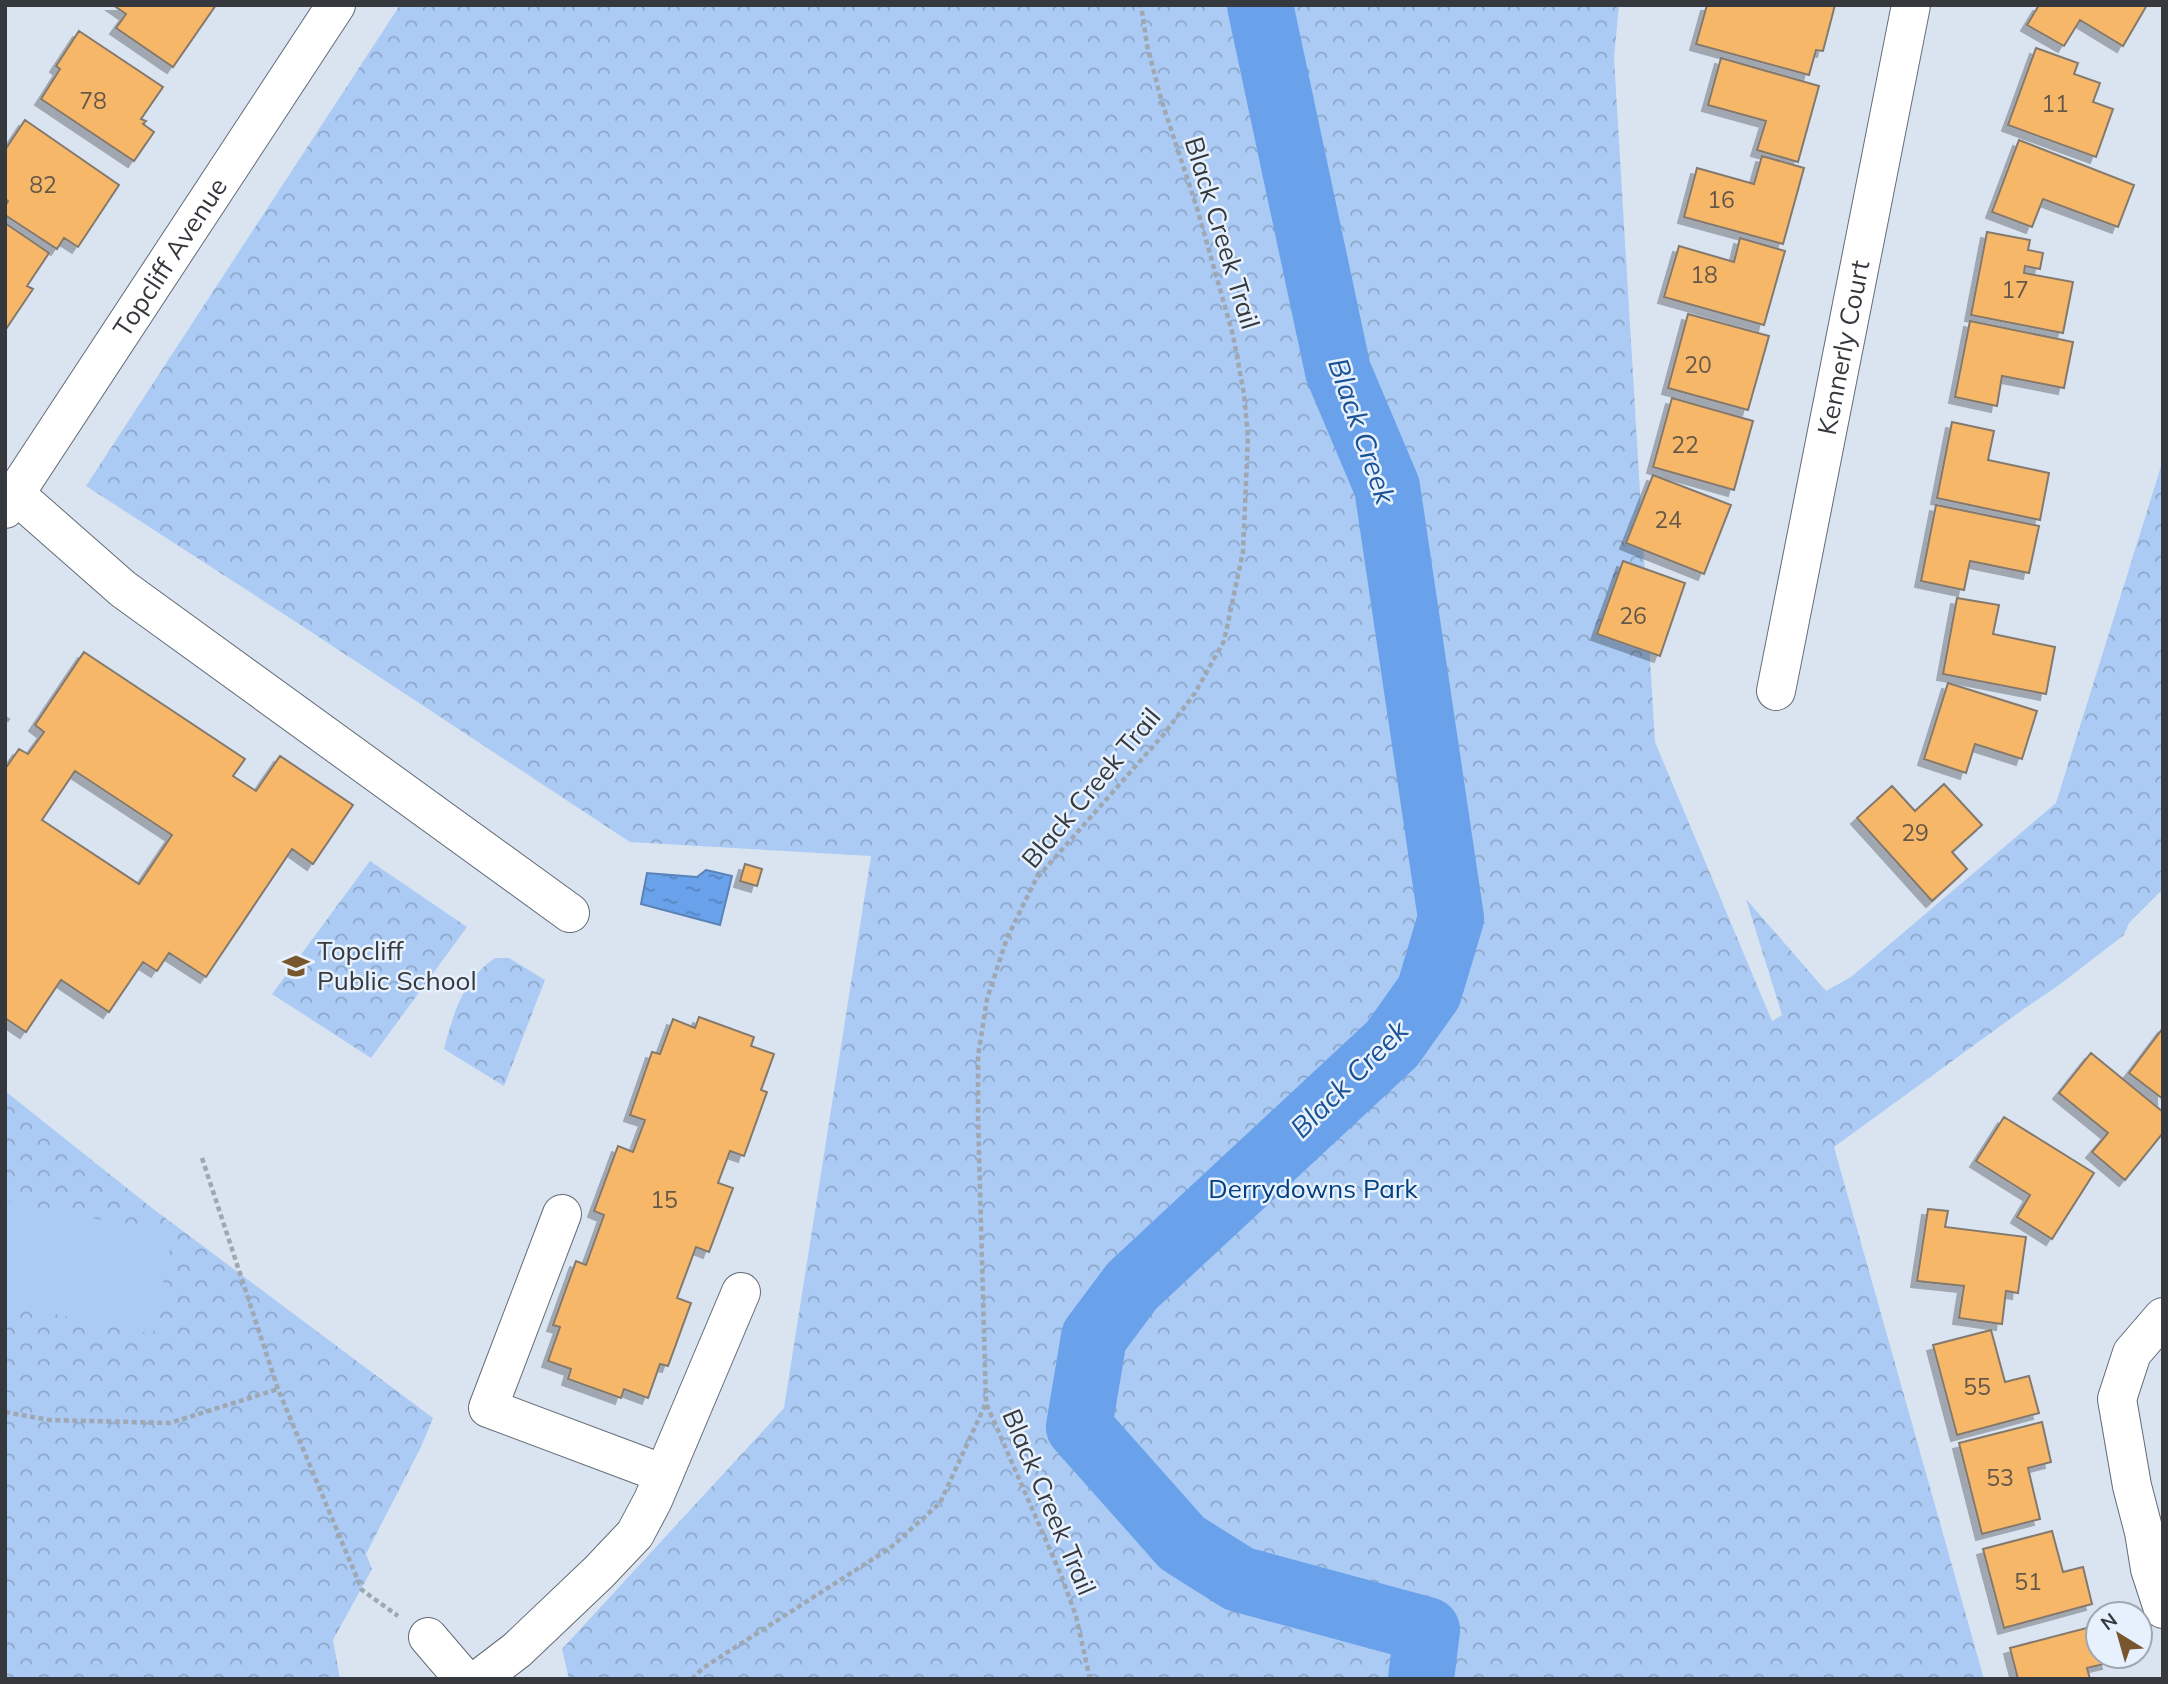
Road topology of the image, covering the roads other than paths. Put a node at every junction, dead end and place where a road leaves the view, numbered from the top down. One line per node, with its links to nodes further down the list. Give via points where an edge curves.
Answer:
1 (336, 5): 3 (street, Topcliff Avenue)
2 (1911, 5): 4 (street, Kennerly Court)
3 (10, 502): 5 (street)
4 (1776, 691)
5 (570, 913)
6 (562, 1214): 9 (street, via 488,1408)
7 (741, 1292): 9 (street)
8 (2163, 1317): 10 (street, via 2132,1353 2117,1399 2150,1569)
9 (664, 1474): 13 (street, via 635,1534 517,1650)
10 (2163, 1609)
11 (428, 1637): 12 (street)
12 (464, 1679)
13 (479, 1679)

